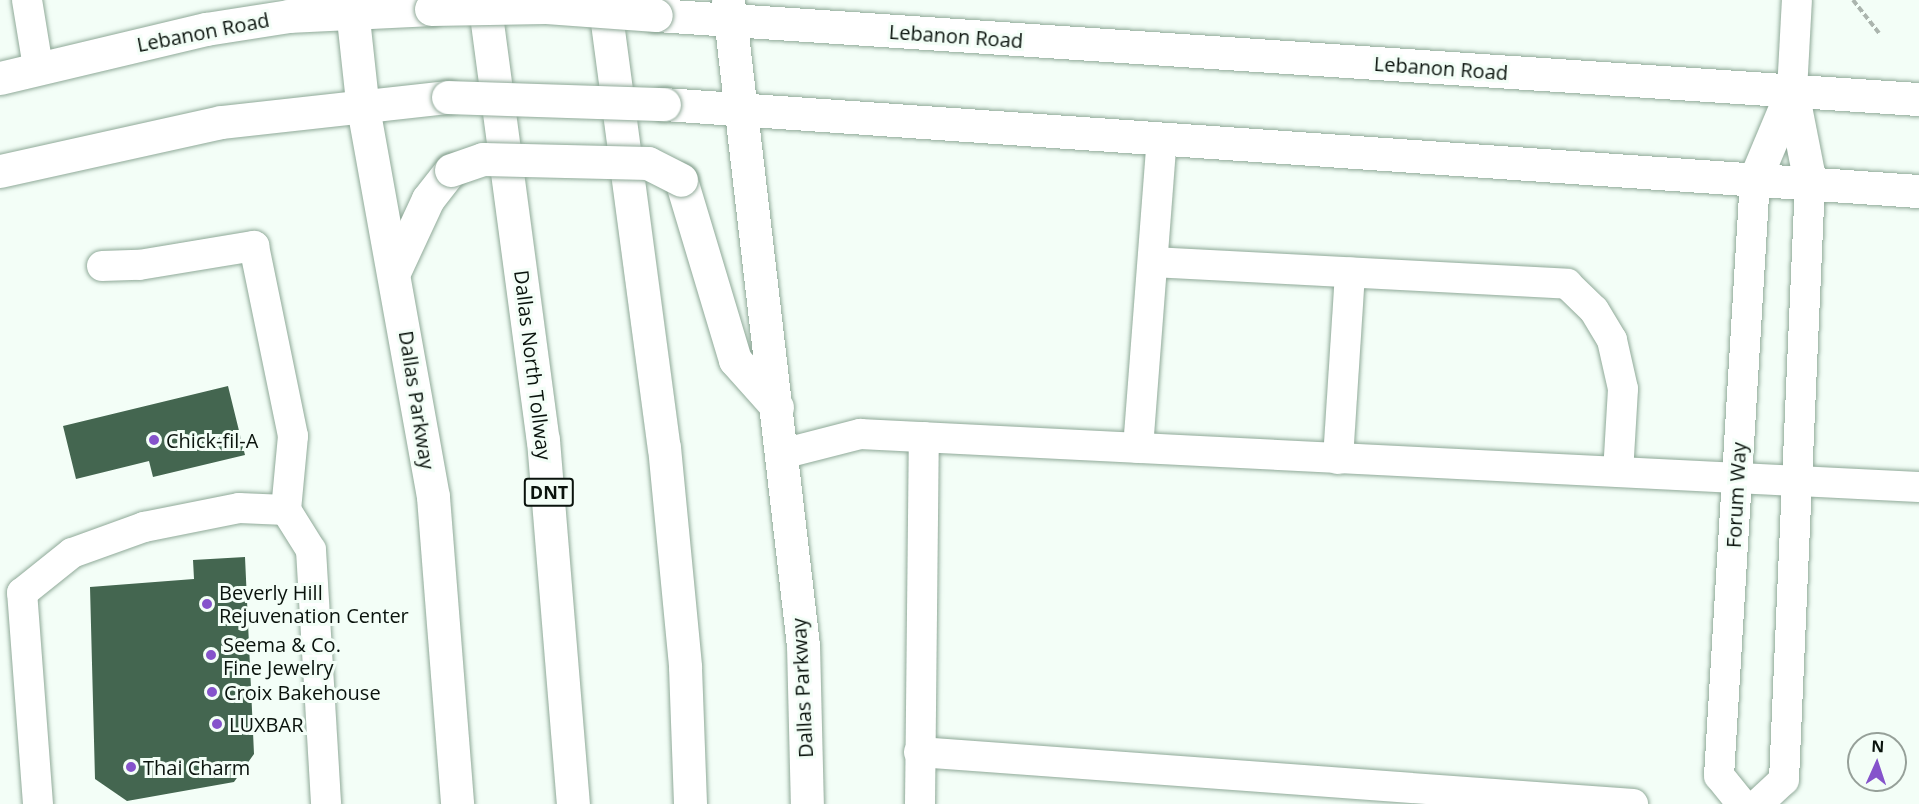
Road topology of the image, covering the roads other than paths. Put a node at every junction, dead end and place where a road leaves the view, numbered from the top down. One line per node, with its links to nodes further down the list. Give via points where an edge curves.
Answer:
1 (27, 0): 7 (street)
2 (484, 0): 36 (main road, Dallas North Tollway / DNT, via 543,440)
3 (604, 0): 37 (main road, via 664,447 685,667)
4 (1797, 0): 9 (street)
5 (352, 5): 6 (main road, Lebanon Road, bridge, via 546,8 656,15); 7 (main road, Lebanon Road, via 206,29); 11 (main road, Dallas Parkway)
6 (729, 10): 9 (main road, Lebanon Road); 12 (main road, Dallas Parkway)
7 (38, 66): 8 (main road, Lebanon Road)
8 (0, 78)
9 (1792, 91): 10 (main road, Lebanon Road); 15 (main road); 16 (main road)
10 (1919, 99)
11 (362, 102): 12 (main road, bridge, via 448,97); 14 (main road, via 222,122); 20 (main road, Dallas Parkway)
12 (741, 111): 13 (main road); 22 (main road, Dallas Parkway)
13 (1162, 139): 15 (main road); 18 (street)
14 (0, 171)
15 (1755, 179): 16 (main road); 28 (street, Forum Way)
16 (1810, 183): 17 (main road); 29 (street)
17 (1919, 191)
18 (1153, 262): 21 (street); 24 (street)
19 (102, 266): 31 (street, via 139,266 254,246 293,436)
20 (395, 270): 22 (main road, bridge, via 428,199 450,170 483,159 648,163 681,180 735,360); 35 (main road, Dallas Parkway, via 433,497)
21 (1350, 272): 26 (street); 27 (street, via 1567,284 1594,310 1612,340 1623,389)
22 (777, 407): 25 (main road, Dallas Parkway)
23 (924, 437): 24 (street); 25 (street, via 861,434); 32 (street)
24 (1138, 448): 26 (street)
25 (782, 454): 38 (main road, Dallas Parkway, via 803,645)
26 (1338, 459): 27 (street)
27 (1618, 472): 28 (street)
28 (1737, 478): 29 (street); 41 (street, Forum Way, via 1719,776)
29 (1800, 480): 30 (street); 42 (street, via 1784,780)
30 (1919, 487)
31 (286, 510): 33 (street, via 239,508 144,527 72,553 22,593); 34 (street, via 311,550)
32 (920, 752): 39 (street); 40 (street)
33 (38, 804)
34 (326, 804)
35 (457, 804)
36 (573, 804)
37 (690, 804)
38 (807, 804)
39 (920, 804)
40 (1633, 804)
41 (1742, 804)
42 (1758, 804)

